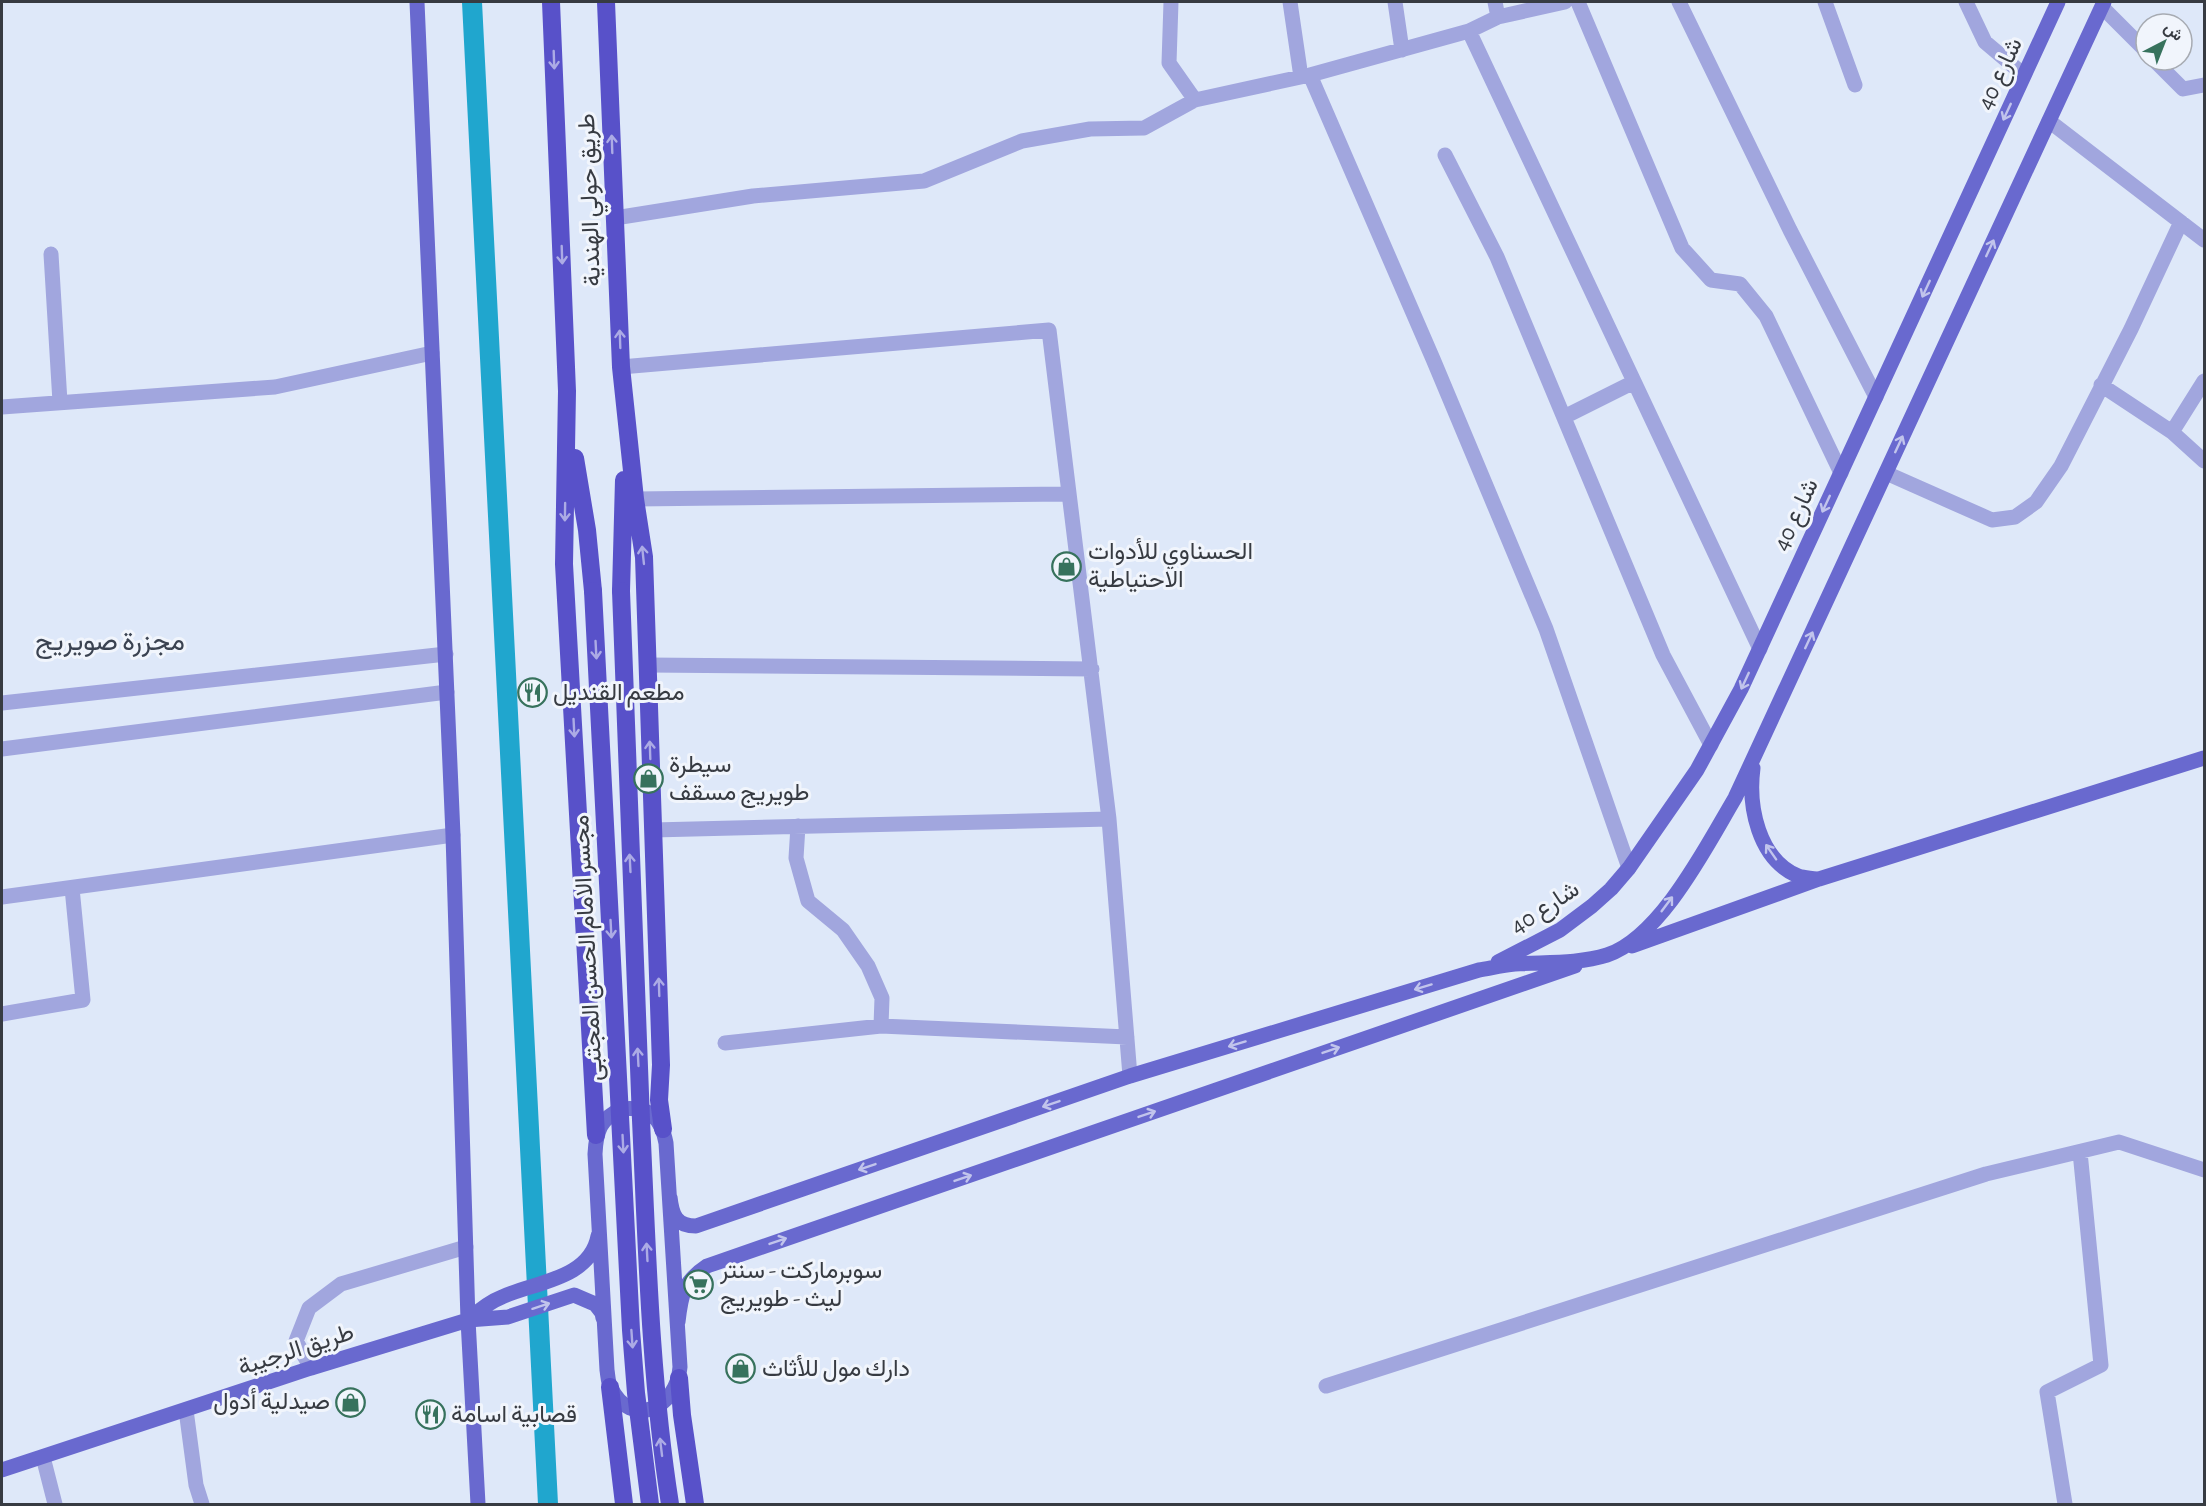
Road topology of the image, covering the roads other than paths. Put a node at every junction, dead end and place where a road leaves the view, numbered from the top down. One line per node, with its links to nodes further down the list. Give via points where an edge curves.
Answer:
1 (417, 2): 30 (main road)
2 (551, 2): 35 (highway, طريق حولي الهندية, one-way to 35)
3 (606, 2): 26 (highway, طريق حولي الهندية, one-way to 3)
4 (1171, 2): 23 (street, via 1169,63)
5 (1290, 2): 20 (street)
6 (1395, 2): 17 (street)
7 (1565, 2): 14 (street)
8 (1578, 2): 43 (street, via 1682,248 1711,280 1740,284 1766,316)
9 (1679, 2): 37 (street)
10 (1825, 2): 21 (street)
11 (1966, 2): 19 (street, via 1985,42)
12 (2058, 2): 19 (main road, شارع 40)
13 (2103, 4): 16 (street); 24 (main road)
14 (1497, 9): 15 (street)
15 (1469, 31): 17 (street); 33 (street)
16 (2134, 38)
17 (1402, 50): 20 (street)
18 (2166, 72): 22 (street, via 2183,89)
19 (2025, 75): 37 (main road, شارع 40, one-way to 37)
20 (1306, 76): 23 (street); 61 (street, via 1546,629)
21 (1855, 85)
22 (2205, 85)
23 (1195, 100): 26 (street, via 1144,128 1090,129 1022,141 924,181 753,196)
24 (2049, 121): 27 (street); 44 (main road, one-way to 24)
25 (1445, 155): 40 (street, via 1497,257)
26 (615, 218): 31 (highway, طريق حولي الهندية, one-way to 26)
27 (2181, 222): 28 (street); 34 (street)
28 (2205, 240)
29 (51, 254): 38 (street)
30 (432, 353): 38 (street, via 275,387); 48 (main road)
31 (621, 367): 36 (highway, طريق حولي الهندية); 45 (street, via 1049,330)
32 (2205, 381): 41 (street)
33 (1634, 382): 40 (street); 47 (street)
34 (2101, 385): 41 (street); 44 (street, via 2061,466 2036,502 2015,517 1992,520)
35 (567, 391): 72 (highway, one-way to 72, via 564,564); 97 (highway, مجسر الامام الحسن المجتبى, one-way to 97, bridge, via 593,591 632,1330)
36 (624, 397): 46 (highway); 98 (highway, مجسر الامام الحسن المجتبى, one-way to 36, bridge, via 650,1327 628,831 621,591)
37 (1876, 397): 43 (main road, شارع 40)
38 (60, 402): 39 (street)
39 (2, 407)
40 (1564, 417): 53 (street, via 1663,655)
41 (2172, 432): 42 (street)
42 (2205, 461)
43 (1841, 473): 47 (main road, شارع 40, one-way to 47)
44 (1886, 473): 55 (main road, one-way to 44)
45 (1069, 494): 46 (street); 50 (street)
46 (635, 499): 49 (highway, one-way to 46, via 644,557)
47 (1760, 649): 53 (main road, شارع 40, one-way to 53)
48 (446, 654): 51 (main road); 52 (street)
49 (648, 665): 50 (street); 59 (highway, one-way to 49)
50 (1092, 669): 57 (street)
51 (447, 692): 54 (street); 60 (main road)
52 (2, 703)
53 (1711, 745): 61 (main road, شارع 40)
54 (2, 749)
55 (1755, 757): 62 (main road, one-way to 55, via 1799,877 1781,866 1767,847 1751,801); 65 (main road, one-way to 55, via 1630,942 1665,908 1735,798)
56 (2205, 758): 62 (main road)
57 (1109, 819): 58 (street); 69 (street)
58 (798, 826): 59 (street); 68 (street, via 796,858 808,901 843,930 868,966 882,999)
59 (653, 830): 71 (highway, one-way to 59)
60 (453, 835): 63 (street); 80 (main road)
61 (1629, 868): 66 (main road, شارع 40, via 1611,889 1560,930)
62 (1819, 879): 65 (main road)
63 (72, 888): 64 (street); 67 (street, via 83,1000)
64 (2, 897)
65 (1607, 955): 66 (main road); 82 (main road, one-way to 65, via 687,1284 707,1266)
66 (1479, 970): 73 (main road, one-way to 73)
67 (2, 1014)
68 (881, 1026): 69 (street); 70 (street)
69 (1127, 1037): 73 (street)
70 (725, 1043)
71 (661, 1065): 72 (highway, via 648,1086 626,1095 610,1091); 74 (highway)
72 (593, 1072): 75 (highway)
73 (1130, 1077): 78 (main road, one-way to 78, via 696,1226 687,1226 676,1218)
74 (663, 1129): 75 (main road, via 651,1114 629,1108 608,1116); 78 (main road)
75 (596, 1135): 79 (main road)
76 (2080, 1152): 77 (street, via 2119,1142); 86 (street, via 1986,1174); 100 (street, via 2101,1365 2047,1392)
77 (2205, 1170)
78 (670, 1197): 82 (main road)
79 (599, 1229): 81 (main road, via 597,1243 579,1267 501,1297); 83 (main road)
80 (466, 1247): 81 (main road); 84 (street, via 341,1284 309,1308 296,1341)
81 (468, 1320): 83 (main road, one-way to 83, via 508,1317 574,1295 595,1304); 84 (main road, طريق الرجيبة); 95 (main road)
82 (678, 1322): 85 (main road)
83 (604, 1324): 87 (main road)
84 (310, 1368): 88 (main road, طريق الرجيبة)
85 (679, 1378): 87 (main road, via 666,1401 651,1409 627,1406); 89 (highway)
86 (1326, 1386)
87 (610, 1387): 90 (highway)
88 (186, 1410): 91 (main road, طريق الرجيبة); 94 (street)
89 (685, 1442): 90 (highway, via 671,1424 649,1417 628,1426); 99 (highway)
90 (616, 1445): 96 (highway)
91 (43, 1457): 92 (main road, طريق الرجيبة); 93 (street)
92 (2, 1470)
93 (55, 1504)
94 (202, 1504)
95 (478, 1504)
96 (624, 1504)
97 (650, 1504)
98 (670, 1504)
99 (694, 1504)
100 (2065, 1504)

